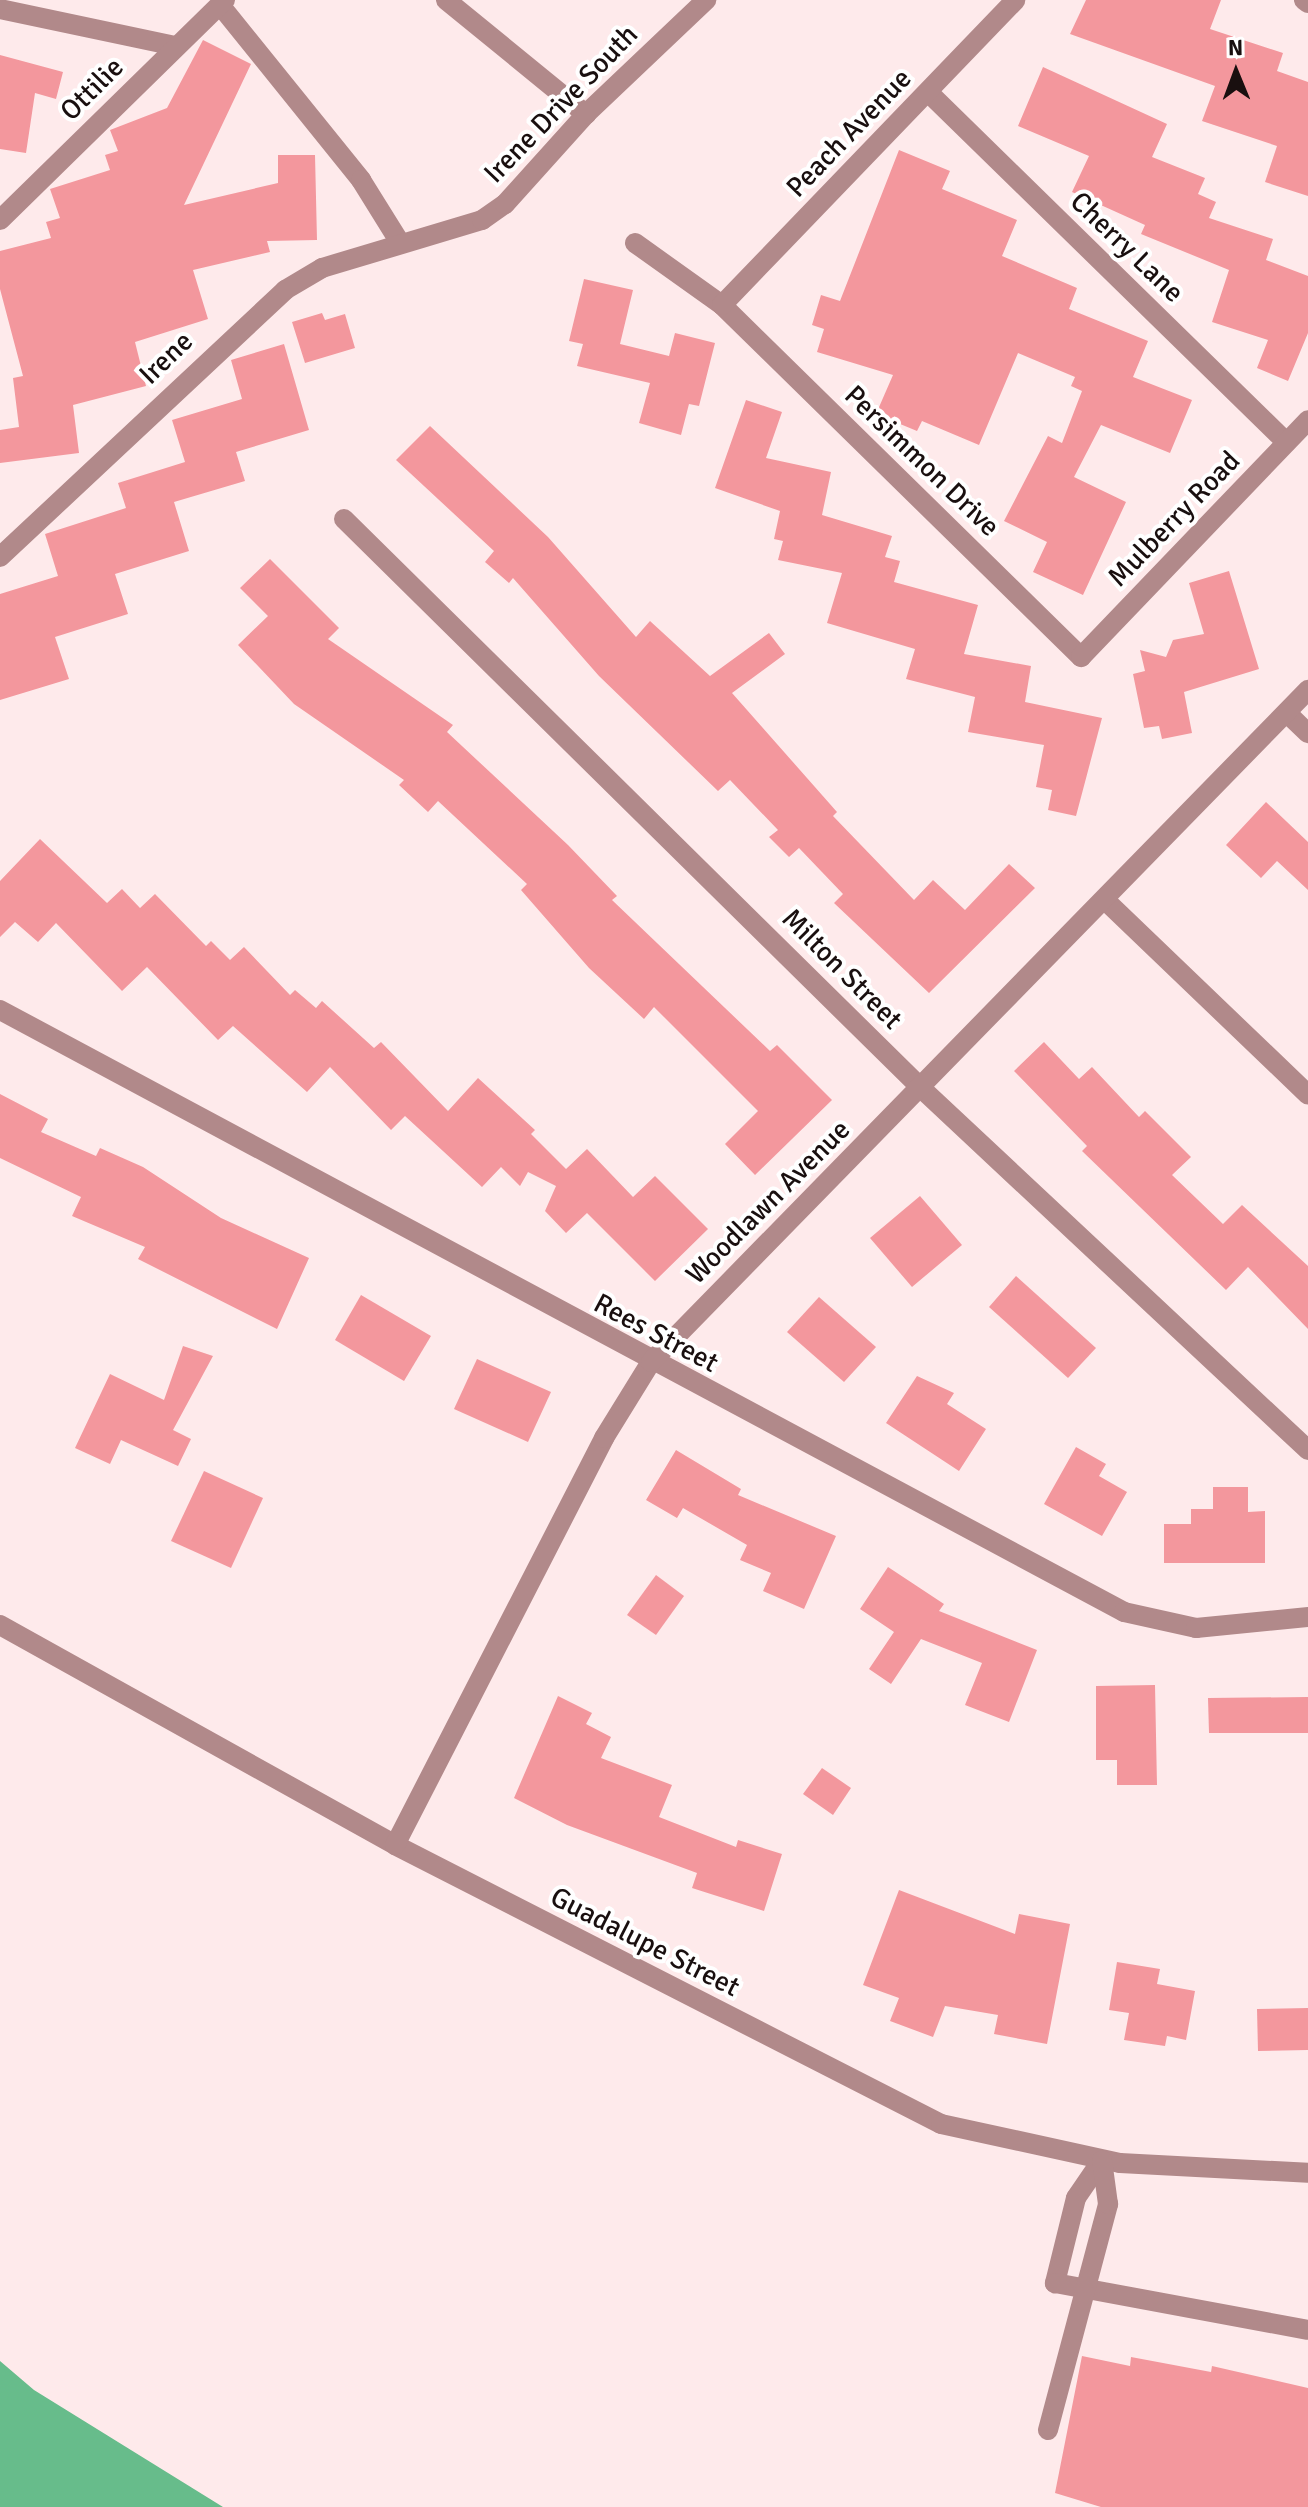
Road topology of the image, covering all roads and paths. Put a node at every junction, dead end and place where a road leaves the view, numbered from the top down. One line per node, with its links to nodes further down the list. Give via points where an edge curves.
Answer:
1 (446, 0): 8 (street)
2 (706, 0): 8 (street, Irene Drive South)
3 (1015, 0): 7 (street, Peach Avenue)
4 (222, 2): 6 (street, Ottilie); 10 (street, via 361,180)
5 (0, 9): 6 (street)
6 (175, 46): 9 (street, Ottilie)
7 (928, 92): 12 (street, Peach Avenue); 14 (street, Cherry Lane)
8 (586, 114): 10 (street, Irene Drive South, via 505,204 482,220)
9 (0, 220)
10 (399, 241): 16 (street, Irene, via 322,268 252,316)
11 (635, 243): 12 (street, Persimmon Drive)
12 (722, 305): 17 (street, Persimmon Drive)
13 (1308, 420): 14 (street, Mulberry Road)
14 (1286, 442): 17 (street, Mulberry Road)
15 (344, 519): 23 (street, Milton Street)
16 (0, 557)
17 (1081, 657)
18 (1308, 690): 19 (street, Woodlawn Avenue)
19 (1287, 713): 20 (street); 21 (street, Woodlawn Avenue)
20 (1308, 733)
21 (1105, 900): 23 (street, Woodlawn Avenue); 24 (street)
22 (0, 1010): 25 (street, Rees Street)
23 (921, 1088): 25 (street, Woodlawn Avenue); 26 (street, Milton Street)
24 (1308, 1095)
25 (651, 1362): 27 (street, Rees Street, via 1124,1612 1196,1628); 29 (street, Woodlawn Avenue, via 604,1438)
26 (1308, 1450)
27 (1308, 1617)
28 (0, 1625): 29 (street, Guadalupe Street)
29 (395, 1845): 30 (street, Guadalupe Street, via 941,2124)
30 (1102, 2160): 31 (street, Guadalupe Street); 32 (street, via 1108,2204); 32 (street, via 1076,2198 1055,2283)
31 (1308, 2173)
32 (1085, 2288): 33 (street); 34 (street)
33 (1308, 2330)
34 (1048, 2430)

